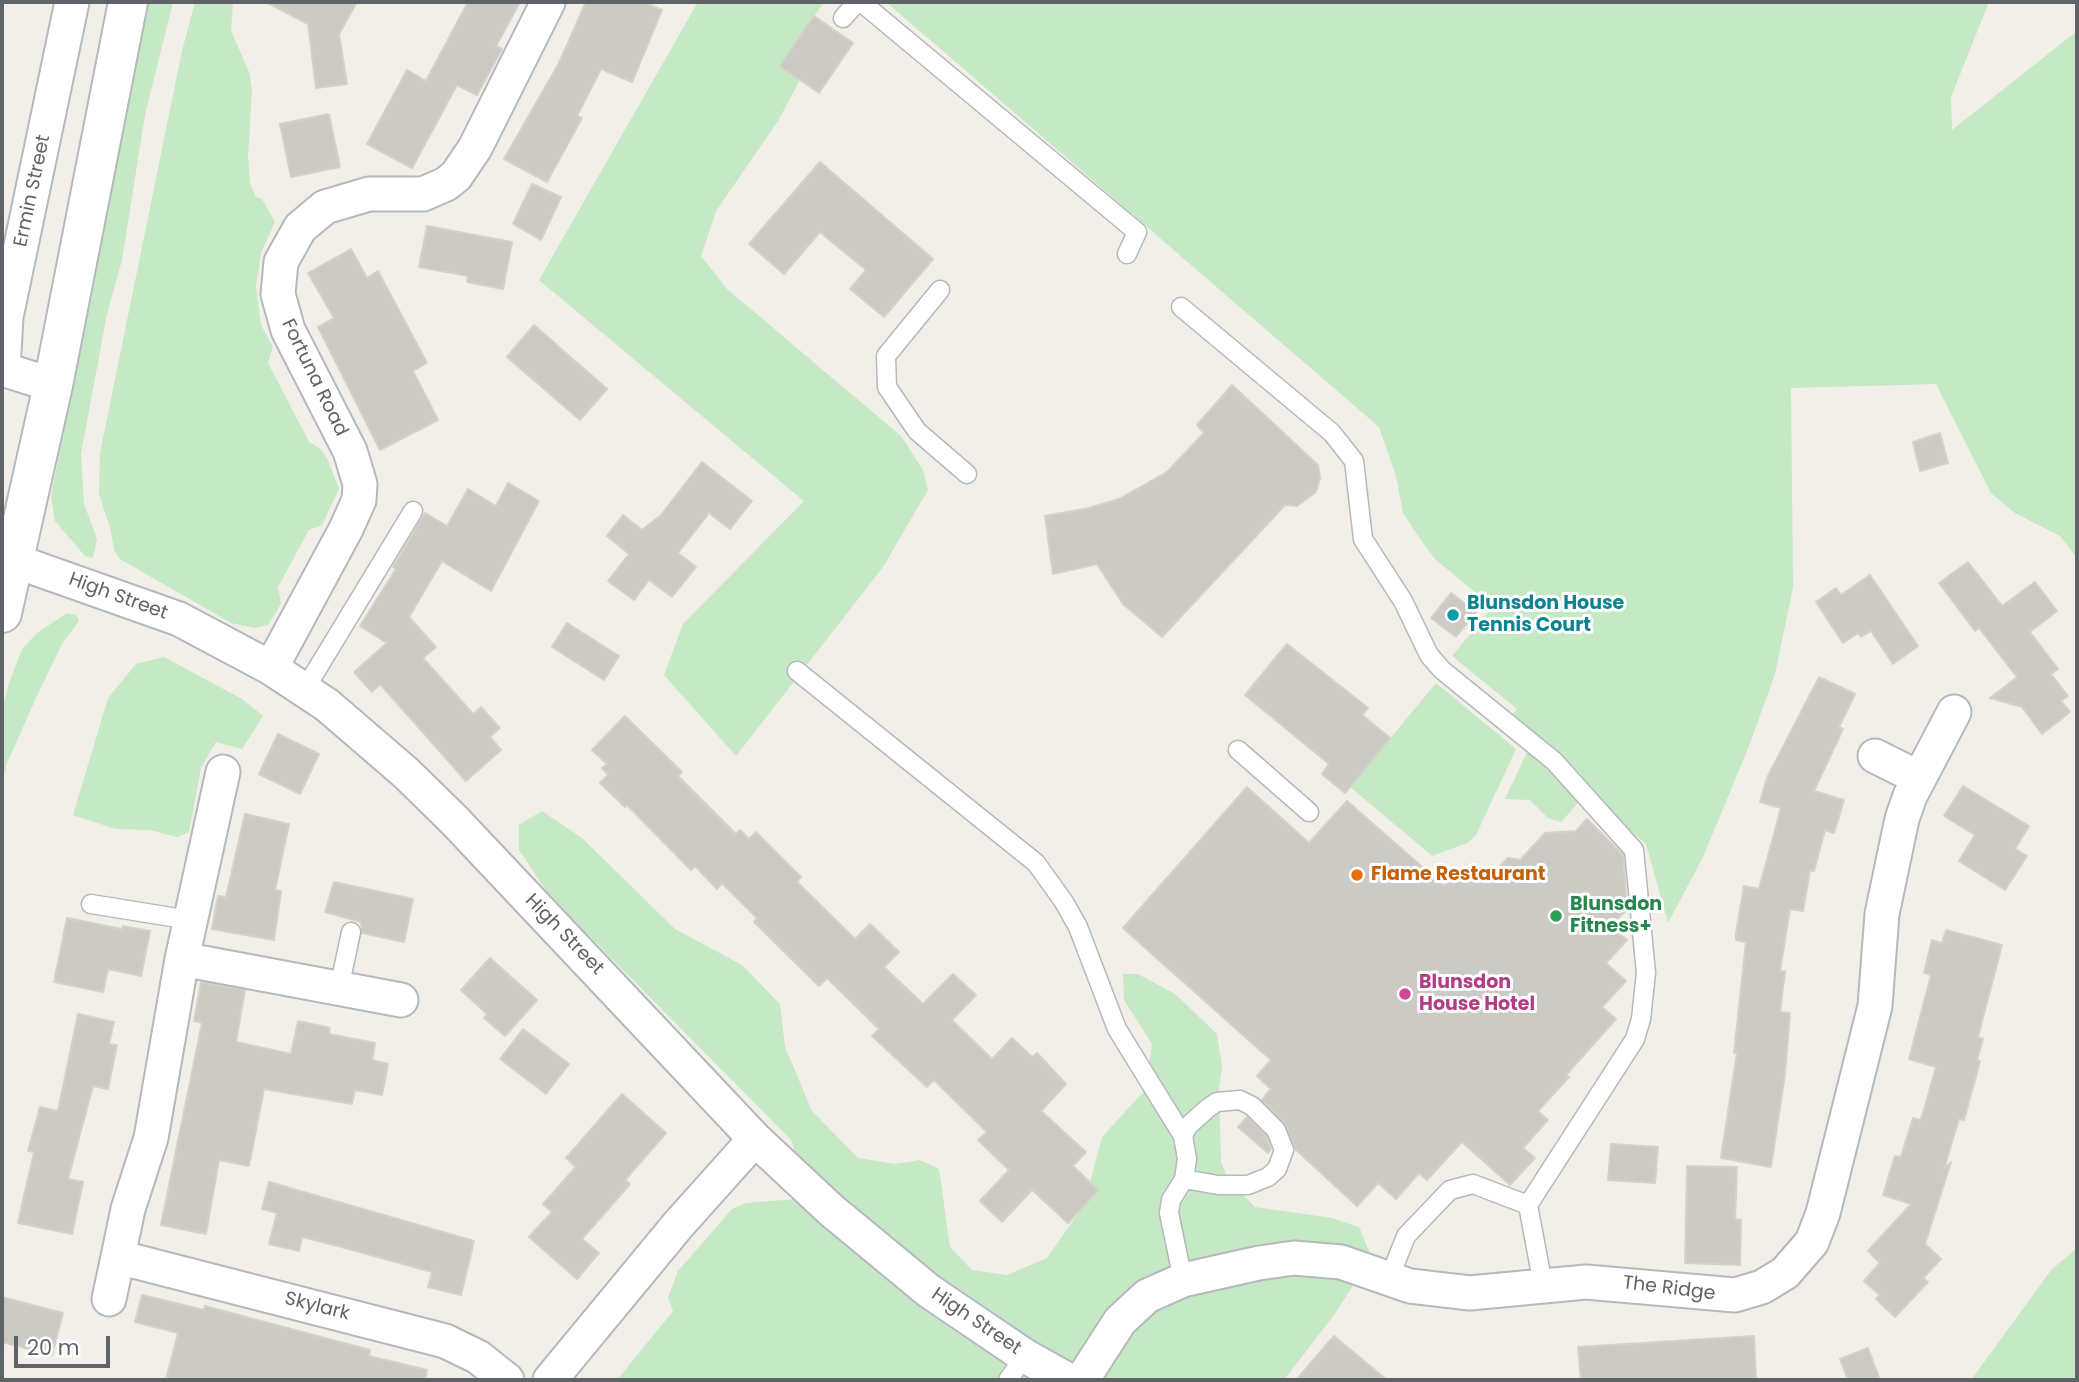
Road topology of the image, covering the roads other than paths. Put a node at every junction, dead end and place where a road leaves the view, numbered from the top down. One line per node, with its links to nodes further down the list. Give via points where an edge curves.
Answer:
1 (72, 2): 9 (street, Ermin Street, via 6,317)
2 (128, 2): 10 (street)
3 (548, 2): 15 (street, Fortuna Road, via 481,137 456,176 423,194 369,194 325,207 300,228 281,262 278,294 288,330 350,451 360,484 359,500 346,529)
4 (859, 2): 5 (lane); 6 (lane, via 1136,232)
5 (843, 18)
6 (1127, 254)
7 (940, 290): 11 (lane, via 886,356 887,387 916,432)
8 (1181, 307): 33 (lane, via 1332,433 1354,461 1363,539 1403,601 1429,655 1441,670 1554,761 1634,850 1646,973 1641,1019 1635,1039)
9 (2, 369): 10 (street, Ermin Street)
10 (54, 385): 13 (street)
11 (967, 474)
12 (413, 510): 17 (lane)
13 (15, 561): 14 (street); 15 (street, High Street, via 179,619)
14 (2, 614)
15 (271, 668): 17 (street, High Street)
16 (797, 671): 30 (lane, via 1036,863 1078,927 1117,1029)
17 (305, 689): 31 (street, High Street, via 361,732 455,821)
18 (1954, 712): 22 (street, The Ridge)
19 (1238, 750): 23 (lane)
20 (1875, 756): 22 (street)
21 (223, 772): 25 (street)
22 (1919, 778): 37 (street, The Ridge, via 1890,865 1875,1006 1812,1242 1775,1281 1735,1295 1612,1282)
23 (1309, 812)
24 (91, 904): 25 (lane)
25 (190, 920): 27 (street)
26 (351, 932): 28 (lane)
27 (182, 959): 28 (street); 34 (street, via 159,1102)
28 (339, 989): 29 (street)
29 (401, 1000)
30 (1183, 1136): 32 (lane); 32 (lane, via 1188,1126 1217,1102 1240,1100 1276,1130 1284,1150 1277,1169 1248,1185)
31 (755, 1139): 39 (street, High Street); 41 (street)
32 (1184, 1179): 36 (lane, via 1169,1213)
33 (1528, 1205): 35 (lane, via 1473,1184 1450,1191 1406,1236); 37 (lane)
34 (118, 1257): 38 (street); 40 (street, Skylark, via 425,1335 465,1349)
35 (1389, 1279): 36 (street, The Ridge, via 1341,1262 1293,1258); 37 (street, The Ridge, via 1461,1293)
36 (1183, 1280): 43 (street, The Ridge, via 1135,1306)
37 (1543, 1285)
38 (109, 1299)
39 (1016, 1368): 42 (street, High Street)
40 (507, 1380)
41 (550, 1380)
42 (1068, 1380)
43 (1082, 1380)

